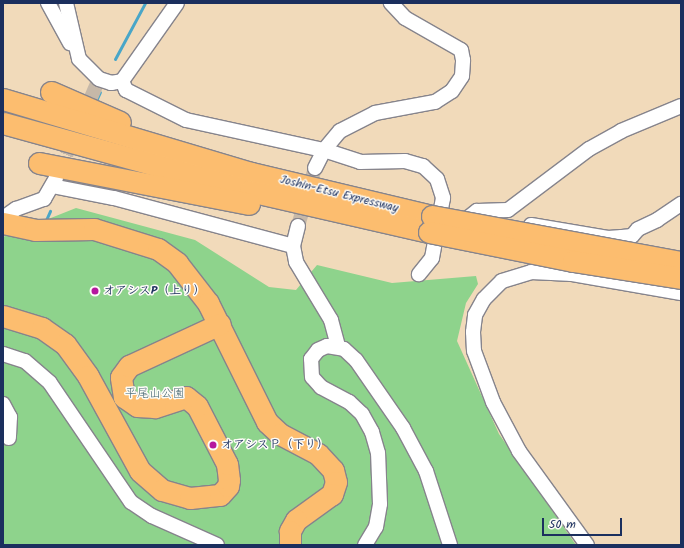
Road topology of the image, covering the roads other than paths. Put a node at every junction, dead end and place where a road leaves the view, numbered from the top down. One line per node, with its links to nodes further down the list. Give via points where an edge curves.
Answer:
1 (48, 3): 5 (street)
2 (66, 3): 5 (street)
3 (177, 3): 6 (street)
4 (391, 3): 11 (street, via 404,18 461,50 462,76 452,91 435,102 369,116 340,131)
5 (79, 59): 6 (street, via 99,79 111,83)
6 (122, 82): 11 (street, via 126,90 186,120)
7 (51, 92): 14 (highway, via 105,117)
8 (3, 99): 14 (highway, Joshin-Etsu Expressway, via 181,153)
9 (681, 106): 16 (street, via 621,131 589,149 508,210 484,210)
10 (3, 123): 19 (highway, Joshin-Etsu Expressway, via 250,191)
11 (324, 150): 13 (street); 19 (street, via 360,162 405,161 428,170 437,179 442,192)
12 (38, 163): 19 (highway, via 303,214)
13 (315, 168)
14 (334, 193): 19 (highway, Joshin-Etsu Expressway)
15 (681, 204): 16 (street, via 658,220 638,229 632,236 608,238)
16 (472, 214): 19 (street)
17 (5, 222): 20 (street, via 16,209 44,199 54,182); 26 (highway, via 35,230 94,229 158,249 177,262 208,303)
18 (298, 226): 20 (street)
19 (432, 232): 21 (highway, Joshin-Etsu Expressway, bridge); 22 (street, via 432,258); 23 (highway, Joshin-Etsu Expressway, bridge, via 573,261)
20 (293, 246): 27 (street, via 296,262 331,320)
21 (681, 262)
22 (419, 274)
23 (681, 278)
24 (681, 293): 35 (street, via 572,274 531,272 502,281 484,300 475,315 474,351 496,407 522,455)
25 (3, 316): 26 (highway, via 42,328 65,344 88,376 140,471 162,490 190,498 220,495 228,486 229,480 227,464 197,406 186,397 155,407 137,406 124,397 121,376 129,366)
26 (220, 324): 32 (highway, via 267,422 280,434 325,459 335,476 332,494 292,525)
27 (338, 347): 33 (street, via 328,346 318,350 311,359 310,372 321,387 356,407 368,422 375,442 381,478 380,504 376,527); 34 (street, via 350,354 365,370 413,444 426,471)
28 (3, 354): 31 (street, via 25,361 54,387 131,502 152,516)
29 (3, 404): 30 (street, via 10,417)
30 (9, 438)
31 (217, 545)
32 (290, 545)
33 (365, 545)
34 (450, 545)
35 (587, 545)

